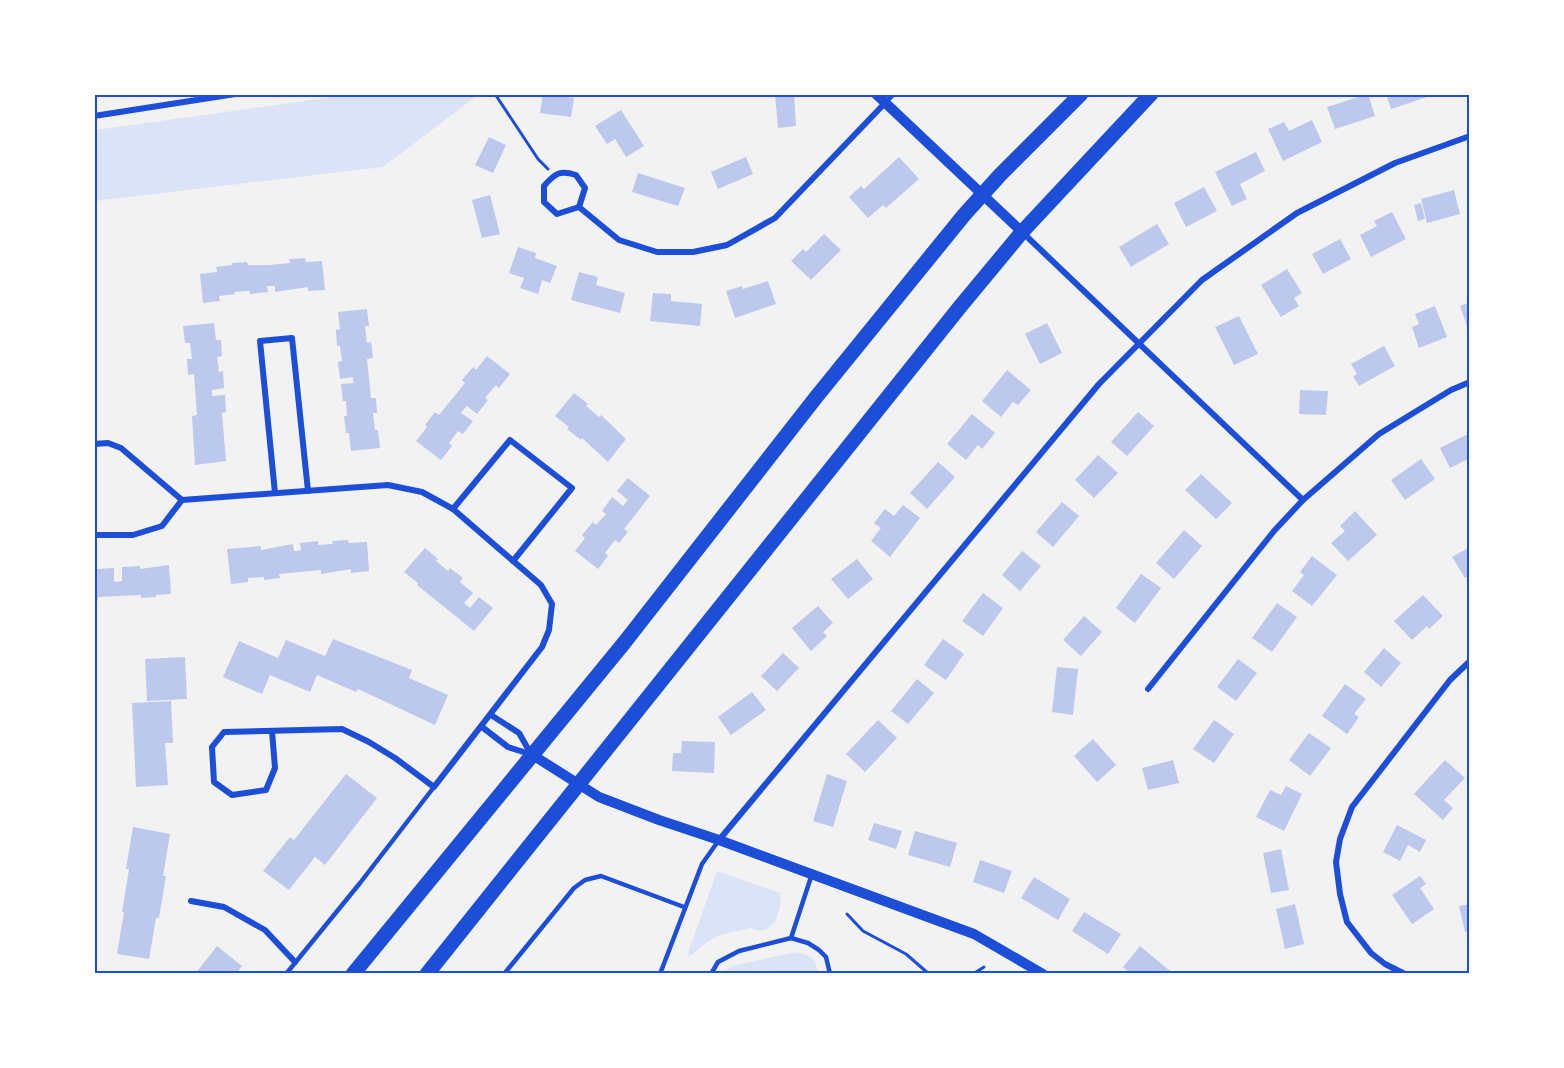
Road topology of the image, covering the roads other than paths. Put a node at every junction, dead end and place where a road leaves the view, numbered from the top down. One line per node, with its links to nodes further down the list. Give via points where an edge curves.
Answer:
1 (235, 94): 7 (street)
2 (876, 94): 6 (street)
3 (894, 94): 6 (lane)
4 (1081, 94): 9 (main road)
5 (1151, 94): 11 (main road)
6 (885, 103): 9 (street); 10 (street, via 775,218 727,245 693,252 657,252 619,240)
7 (94, 116)
8 (1470, 136): 12 (street, via 1395,163 1297,213 1202,280)
9 (983, 194): 11 (street); 27 (main road)
10 (579, 207): 10 (street, via 585,188 576,175 563,171 553,175 544,186 544,202 557,214)
11 (1022, 232): 12 (street); 28 (main road)
12 (1138, 344): 18 (street); 30 (street, via 1099,384)
13 (1470, 382): 18 (street, via 1379,434)
14 (94, 444): 17 (street, via 122,448)
15 (308, 491): 16 (street); 16 (street, via 292,338 260,341); 19 (street, via 388,485 422,492)
16 (275, 494): 17 (street)
17 (182, 500): 20 (street, via 162,526 133,535)
18 (1303, 500): 23 (street)
19 (453, 508): 21 (street); 21 (street, via 510,440 572,488)
20 (94, 535)
21 (513, 561): 24 (street, via 541,585 552,604 549,630 542,647)
22 (1470, 661): 44 (street, via 1450,680 1352,807 1340,839 1336,862 1347,922 1371,953)
23 (1148, 689)
24 (491, 715): 25 (street); 27 (street, via 519,733)
25 (482, 727): 27 (street, via 508,747); 29 (street)
26 (272, 731): 26 (street, via 224,732 212,747 214,782 232,795 266,790 275,768); 29 (street, via 342,729 395,758)
27 (531, 754): 28 (street); 37 (main road)
28 (579, 784): 30 (street, via 599,797); 38 (main road)
29 (434, 788): 35 (lane)
30 (720, 840): 31 (street); 33 (lane, via 702,864)
31 (812, 874): 34 (lane); 43 (street, via 974,934)
32 (191, 901): 35 (street, via 224,907 265,930)
33 (684, 907): 39 (lane, via 601,876 585,880 574,888); 40 (lane)
34 (791, 938): 41 (lane, via 739,951 718,962); 42 (lane, via 819,950 826,957)
35 (295, 962): 36 (lane)
36 (286, 974)
37 (353, 974)
38 (427, 974)
39 (504, 974)
40 (660, 974)
41 (711, 974)
42 (830, 974)
43 (1043, 974)
44 (1405, 974)

